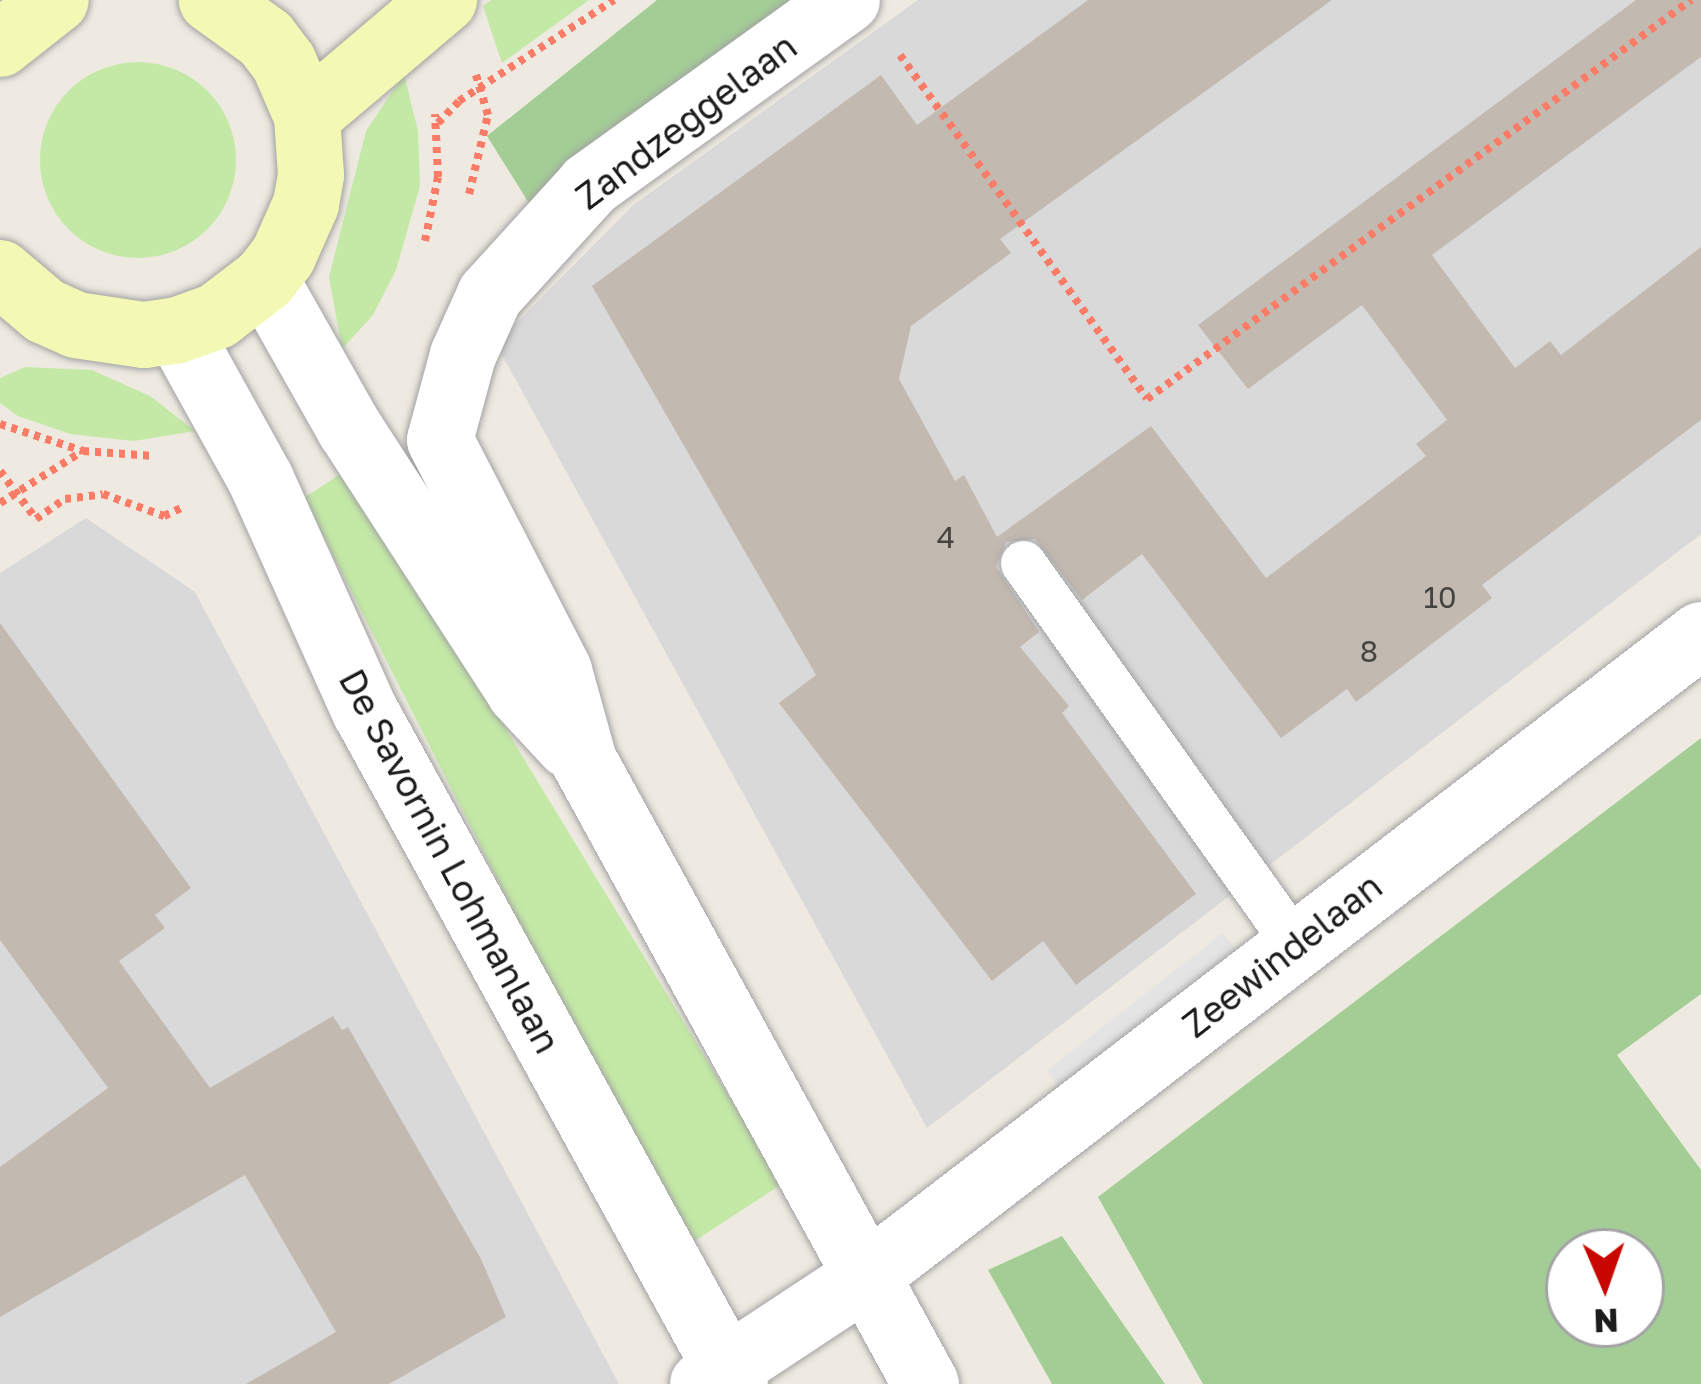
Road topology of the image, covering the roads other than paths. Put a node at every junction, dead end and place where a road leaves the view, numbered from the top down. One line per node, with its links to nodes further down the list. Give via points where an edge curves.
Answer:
1 (56, 0): 5 (main road)
2 (244, 6): 6 (main road)
3 (427, 14): 6 (main road)
4 (867, 19): 12 (street, Zandzeggelaan, via 590,185 490,296 463,355 440,440 559,671)
5 (2, 38)
6 (308, 116): 7 (main road, via 306,204)
7 (265, 279): 9 (main road, via 217,316); 12 (street, via 520,692)
8 (15, 309): 9 (main road, via 110,333)
9 (178, 331): 15 (street, De Savornin Lohmanlaan, via 261,480 365,711)
10 (1023, 563): 13 (lane)
11 (1701, 635): 13 (street, Zeewindelaan)
12 (584, 761): 14 (street)
13 (1295, 944): 14 (street, Zeewindelaan)
14 (865, 1277): 15 (street, Zeewindelaan); 16 (street)
15 (722, 1379)
16 (926, 1384)

